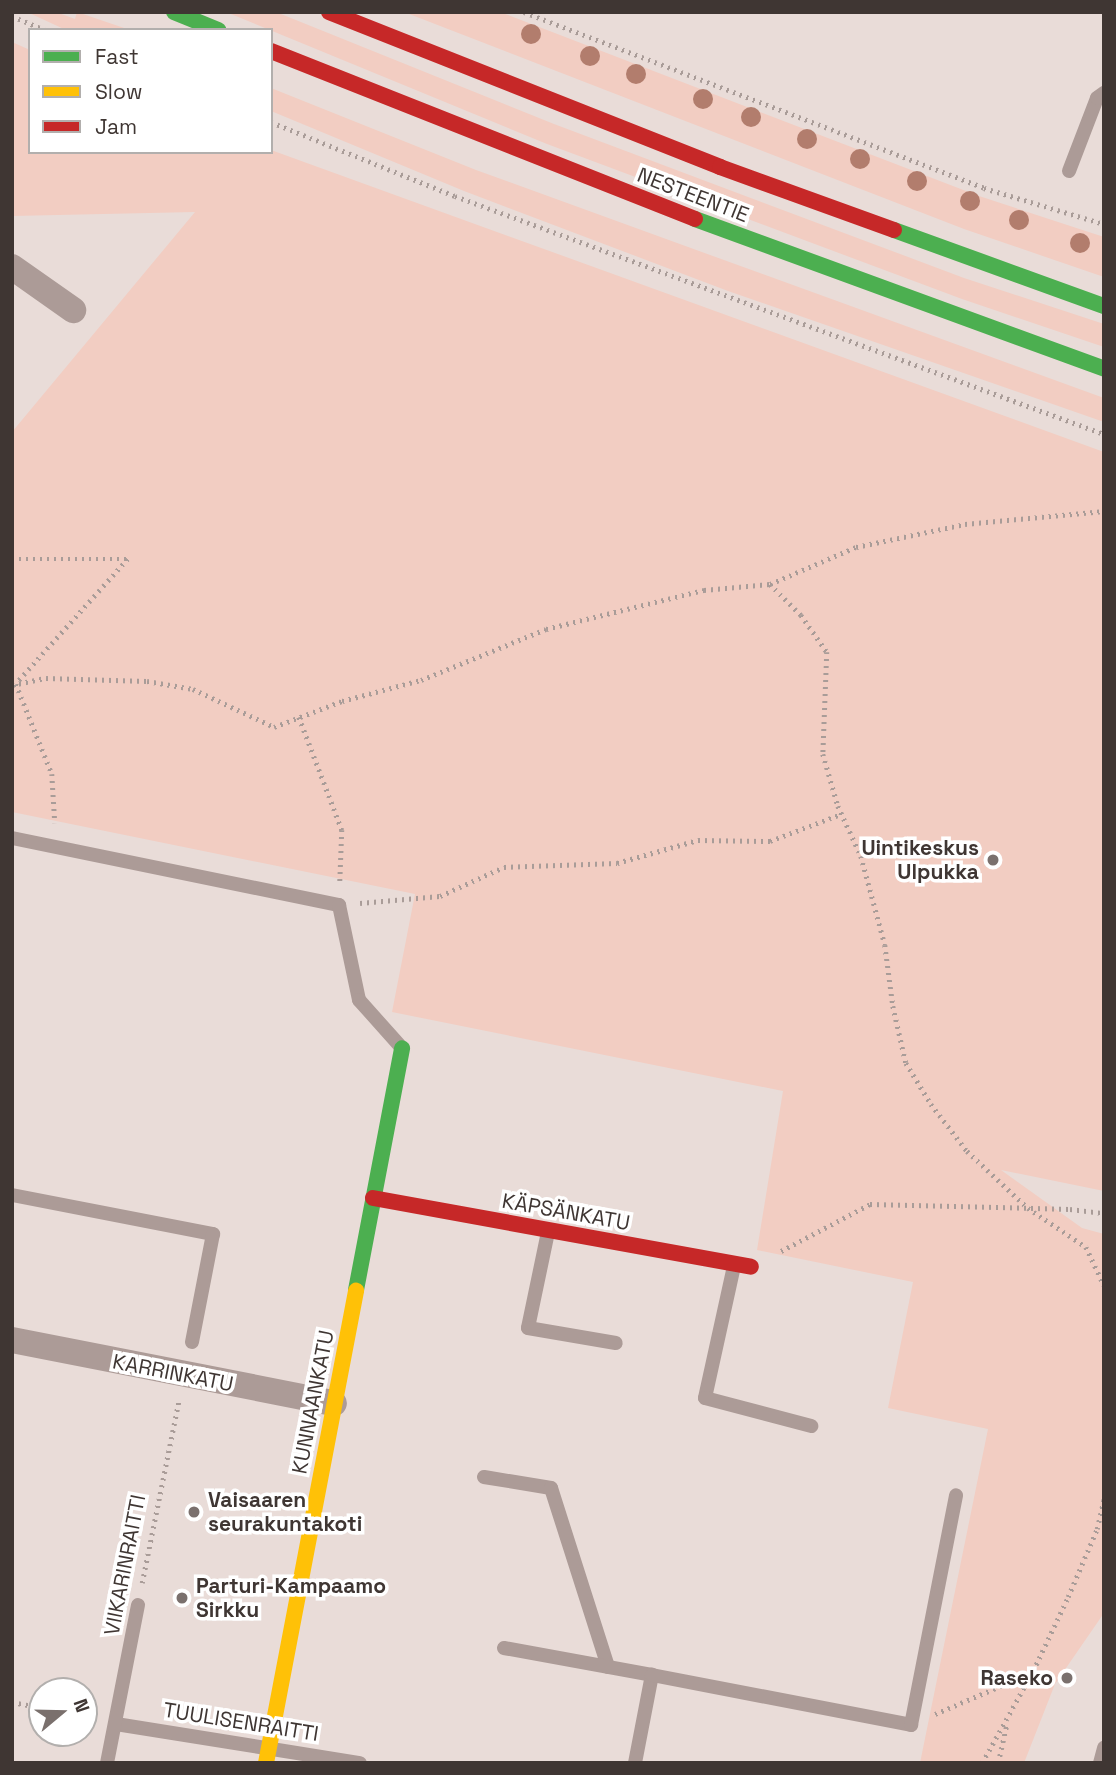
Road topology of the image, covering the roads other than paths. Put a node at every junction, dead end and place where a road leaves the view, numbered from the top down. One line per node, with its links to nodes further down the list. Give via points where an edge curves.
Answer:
1 (174, 12): 3 (main road)
2 (329, 12): 8 (main road, NESTEENTIE, via 720,167)
3 (213, 28)
4 (273, 52): 10 (main road, NESTEENTIE, via 692,218)
5 (1104, 93): 6 (lane, via 1097,98)
6 (1069, 171)
7 (12, 267): 9 (street)
8 (1104, 306)
9 (73, 310)
10 (1104, 369)
11 (12, 838): 12 (lane, via 339,905 359,1000)
12 (402, 1048): 14 (main road, KUNNAANKATU)
13 (12, 1195): 19 (lane, via 213,1234)
14 (373, 1198): 15 (main road, KÄPSÄNKATU); 21 (main road, KUNNAANKATU)
15 (548, 1230): 16 (main road, KÄPSÄNKATU); 20 (lane, via 528,1328)
16 (734, 1265): 17 (main road, KÄPSÄNKATU); 22 (lane, via 705,1398)
17 (751, 1267)
18 (12, 1340): 21 (street, KARRINKATU)
19 (192, 1342)
20 (616, 1343)
21 (334, 1403): 30 (main road, KUNNAANKATU)
22 (811, 1426)
23 (484, 1477): 27 (lane, via 551,1488)
24 (956, 1495): 28 (lane, via 911,1725)
25 (138, 1605): 29 (lane, VIIKARINRAITTI)
26 (505, 1648): 27 (lane)
27 (608, 1667): 28 (lane)
28 (652, 1675): 35 (lane)
29 (116, 1724): 30 (lane, TUULISENRAITTI); 32 (lane, VIIKARINRAITTI)
30 (269, 1746): 33 (main road, KUNNAANKATU); 34 (lane, TUULISENRAITTI)
31 (1104, 1748): 36 (lane)
32 (107, 1763)
33 (266, 1763)
34 (360, 1763)
35 (635, 1763)
36 (1100, 1763)

